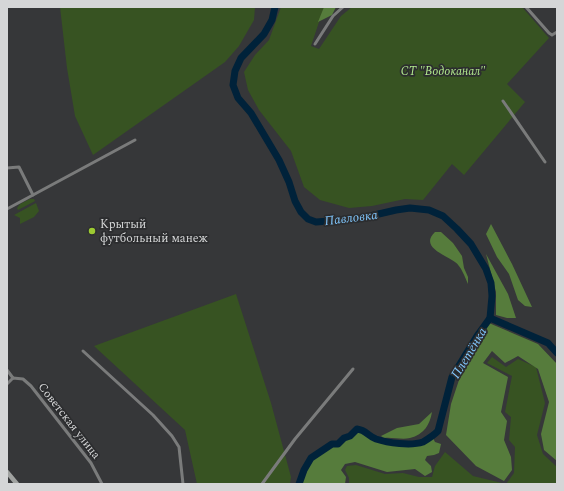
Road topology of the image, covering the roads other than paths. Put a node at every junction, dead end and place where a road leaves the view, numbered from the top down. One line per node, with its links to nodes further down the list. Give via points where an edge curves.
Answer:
1 (343, 7): 4 (street, via 333,16)
2 (526, 7): 3 (street, via 549,33)
3 (556, 33)
4 (315, 44)
5 (503, 101): 7 (street)
6 (135, 140): 9 (street)
7 (545, 162)
8 (7, 168): 9 (street, via 19,167)
9 (33, 195): 10 (street)
10 (7, 209)
11 (83, 351): 19 (street, via 153,415 172,436 179,447)
12 (353, 369): 20 (street)
13 (7, 370): 14 (street, Советская улица)
14 (13, 378): 15 (street); 18 (street, Советская улица, via 23,379 31,386 91,463)
15 (7, 384)
16 (7, 472): 17 (street)
17 (17, 484)
18 (102, 484)
19 (183, 484)
20 (262, 484)

